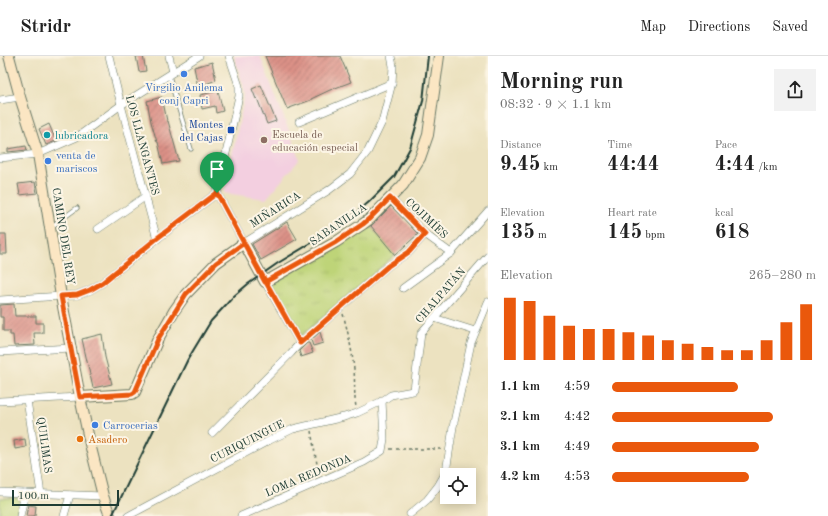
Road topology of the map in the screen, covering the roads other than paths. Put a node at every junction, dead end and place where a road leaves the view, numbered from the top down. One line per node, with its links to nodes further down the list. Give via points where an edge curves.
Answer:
1 (9, 56): 10 (street, CAMINO DEL REY)
2 (109, 56): 12 (street, LOS LLANGANTES)
3 (169, 56): 8 (street)
4 (199, 56): 8 (street)
5 (229, 56): 17 (street, via 239,86 239,96)
6 (391, 56): 9 (street, MIÑARICA)
7 (439, 56): 19 (street, SABANILLA, via 428,135 420,158 403,185)
8 (171, 73): 12 (street); 14 (lane)
9 (392, 83): 13 (street); 26 (street, MIÑARICA, via 382,122 368,151 350,174)
10 (20, 97): 11 (street); 15 (street, CAMINO DEL REY)
11 (0, 100)
12 (121, 105): 15 (street, via 77,137); 18 (street, LOS LLANGANTES)
13 (300, 122)
14 (191, 149)
15 (38, 154): 16 (street); 22 (street, CAMINO DEL REY)
16 (0, 158)
17 (217, 193): 25 (street); 26 (street)
18 (146, 196): 23 (street); 25 (street, LOS LLANGANTES)
19 (390, 198): 24 (street, COJIMÍES); 29 (street, SABANILLA, via 363,224)
20 (77, 208): 22 (lane)
21 (488, 212): 27 (street)
22 (50, 227): 31 (street, CAMINO DEL REY)
23 (98, 229)
24 (425, 234): 27 (street, COJIMÍES); 36 (street, via 409,252 388,266)
25 (156, 239): 31 (street, via 102,283 77,295)
26 (244, 243): 29 (street); 39 (street, MIÑARICA, via 216,263 186,294 158,339 135,392)
27 (451, 253): 30 (street)
28 (488, 256): 34 (street, CHALPATÁN)
29 (265, 282): 36 (street)
30 (403, 288)
31 (61, 296): 32 (street); 37 (street, CAMINO DEL REY)
32 (0, 300)
33 (488, 302): 35 (street)
34 (434, 318): 35 (street); 42 (street, CHALPATÁN, via 421,333 413,392 391,395)
35 (475, 331): 50 (street, via 453,427 446,472 427,500)
36 (300, 343): 43 (street)
37 (71, 348): 38 (street); 39 (street, CAMINO DEL REY)
38 (0, 352)
39 (80, 397): 40 (street); 48 (street, CAMINO DEL REY)
40 (27, 400): 41 (street); 46 (street, QUILIMAS)
41 (0, 401)
42 (382, 401): 49 (street, LOMA REDONDA, via 382,451); 54 (street, CURIQUINGUE, via 357,413 293,429)
43 (212, 433)
44 (0, 492): 45 (street)
45 (25, 493): 46 (street); 52 (street)
46 (41, 494): 47 (street)
47 (70, 495): 48 (street); 53 (street)
48 (103, 496): 51 (street, CAMINO DEL REY)
49 (256, 513): 55 (street, LOMA REDONDA)
50 (410, 514)
51 (109, 515)
52 (20, 516)
53 (64, 516)
54 (128, 516)
55 (241, 516)

